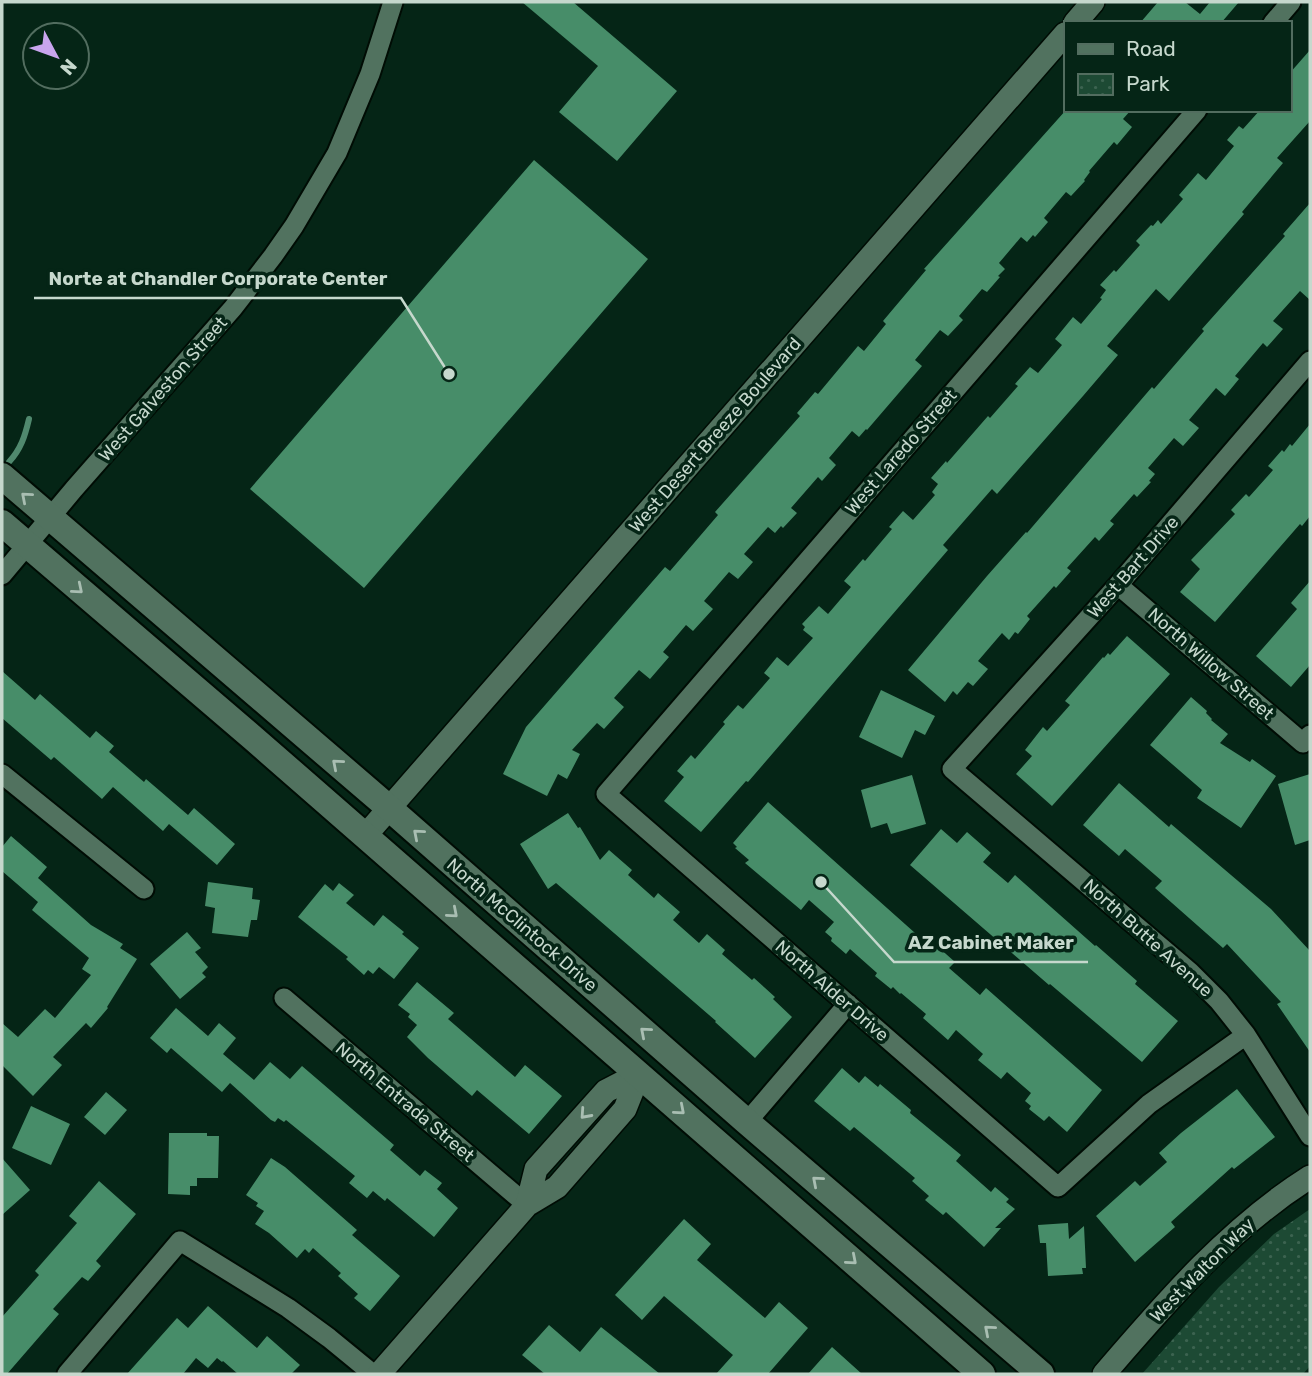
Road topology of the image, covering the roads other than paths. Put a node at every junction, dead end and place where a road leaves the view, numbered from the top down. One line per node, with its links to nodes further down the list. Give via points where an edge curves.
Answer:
1 (393, 2): 10 (street, West Galveston Street, via 355,112 293,226 233,308)
2 (1093, 2): 4 (street)
3 (1291, 2): 5 (street)
4 (1077, 21)
5 (1275, 21)
6 (1064, 35): 19 (street, West Desert Breeze Boulevard)
7 (1195, 112): 18 (street, West Laredo Street)
8 (1310, 361): 14 (street, West Bart Drive)
9 (2, 476): 10 (main road, North McClintock Drive, one-way to 9)
10 (50, 518): 12 (street, West Galveston Street); 19 (main road, North McClintock Drive, one-way to 10)
11 (2, 523): 12 (main road, North McClintock Drive)
12 (26, 545): 13 (street, West Galveston Street); 20 (main road, North McClintock Drive, one-way to 20)
13 (2, 575)
14 (1118, 585): 15 (street, North Willow Street); 16 (street, West Bart Drive)
15 (1307, 739)
16 (952, 769): 24 (street, North Butte Avenue, via 1190,972)
17 (2, 774): 21 (street)
18 (606, 794): 23 (street, North Alder Drive)
19 (389, 808): 20 (street, West Desert Breeze Boulevard); 26 (main road, North McClintock Drive, one-way to 19)
20 (365, 836): 25 (main road, North McClintock Drive, one-way to 25)
21 (145, 889)
22 (284, 998): 29 (street, North Entrada Street)
23 (848, 1004): 24 (street, North Alder Drive, via 1058,1187 1149,1104); 26 (street)
24 (1246, 1035): 27 (street, North Butte Avenue)
25 (639, 1074): 29 (street, via 625,1109 557,1187); 33 (main road, North McClintock Drive, one-way to 33)
26 (747, 1122): 34 (main road, North McClintock Drive, one-way to 26)
27 (1310, 1136)
28 (1310, 1177): 35 (street, West Walton Way, via 1228,1241)
29 (527, 1205): 32 (street)
30 (66, 1374): 31 (street, via 180,1241 288,1308)
31 (373, 1374)
32 (379, 1374)
33 (982, 1374)
34 (1041, 1374)
35 (1104, 1374)

